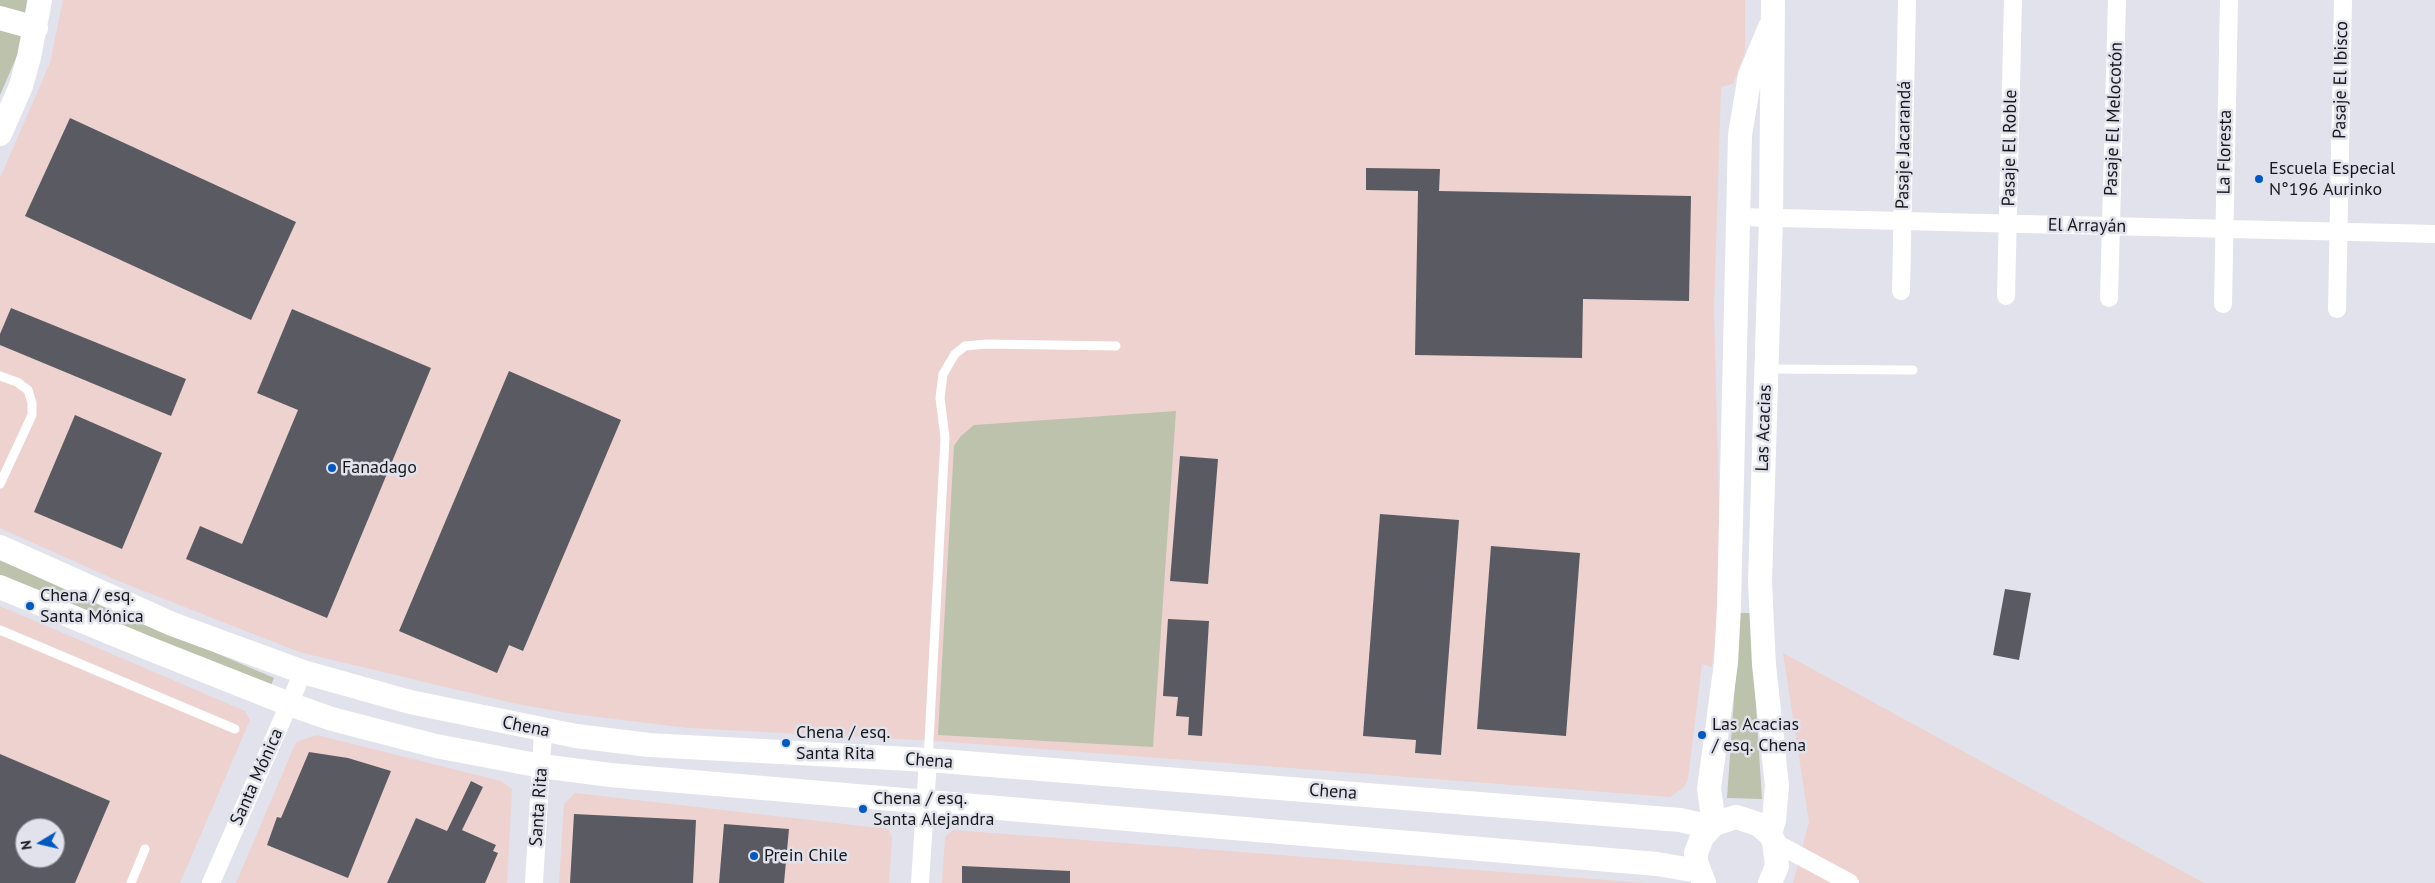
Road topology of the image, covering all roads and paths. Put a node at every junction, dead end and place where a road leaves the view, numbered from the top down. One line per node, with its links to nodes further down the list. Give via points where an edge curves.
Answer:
1 (40, 0): 9 (street)
2 (1907, 0): 13 (street, Pasaje Jacarandá)
3 (2013, 0): 14 (street, Pasaje El Roble)
4 (2117, 0): 15 (street, Pasaje El Melocotón)
5 (2229, 0): 16 (street, La Floresta)
6 (2343, 0): 17 (street, Pasaje El Ibisco)
7 (1773, 11): 11 (street, Las Acacias, via 1750,75 1742,114); 12 (street, Las Acacias)
8 (0, 18): 9 (street)
9 (36, 28): 10 (street, via 21,86)
10 (0, 134)
11 (1738, 217): 12 (street, El Arrayán); 39 (street, Las Acacias, via 1730,606 1709,789)
12 (1771, 218): 13 (street, El Arrayán); 25 (street, Las Acacias)
13 (1903, 222): 14 (street, El Arrayán); 19 (street, Pasaje Jacarandá)
14 (2008, 224): 15 (street, El Arrayán); 20 (street, Pasaje El Roble)
15 (2111, 227): 16 (street, El Arrayán); 21 (street, Pasaje El Melocotón)
16 (2224, 229): 17 (street, El Arrayán); 22 (street, La Floresta)
17 (2339, 232): 18 (street, El Arrayán); 23 (street, Pasaje El Ibisco)
18 (2435, 234)
19 (1901, 291)
20 (2006, 296)
21 (2109, 298)
22 (2223, 304)
23 (2338, 309)
24 (1116, 346): 36 (lane, via 965,346 946,369 940,386 945,438)
25 (1765, 369): 26 (lane); 40 (street, Las Acacias, via 1761,620 1777,786)
26 (1913, 370)
27 (0, 376): 28 (lane, via 28,390 32,402 32,415)
28 (0, 484)
29 (0, 548): 32 (street, Chena, via 172,624)
30 (0, 587): 33 (street, Chena)
31 (0, 630): 34 (lane)
32 (303, 672): 33 (street, Santa Mónica); 35 (street, Chena, via 410,702)
33 (288, 704): 37 (street, Chena, via 384,734); 44 (street, Santa Mónica)
34 (236, 729)
35 (543, 730): 36 (street, Chena, via 649,745); 37 (street, Santa Rita)
36 (928, 760): 38 (street); 39 (street, Chena, via 1680,820)
37 (541, 766): 38 (street, Chena); 45 (street, Santa Rita)
38 (925, 803): 42 (street, Chena, via 1657,864); 46 (street)
39 (1711, 827): 40 (street, via 1728,818 1744,818 1758,824); 42 (street, via 1702,837 1696,853)
40 (1772, 838): 47 (street, Las Acacias, via 1777,866); 48 (street)
41 (145, 849): 43 (lane)
42 (1701, 879)
43 (131, 883)
44 (210, 883)
45 (534, 883)
46 (920, 883)
47 (1770, 883)
48 (1850, 883)

